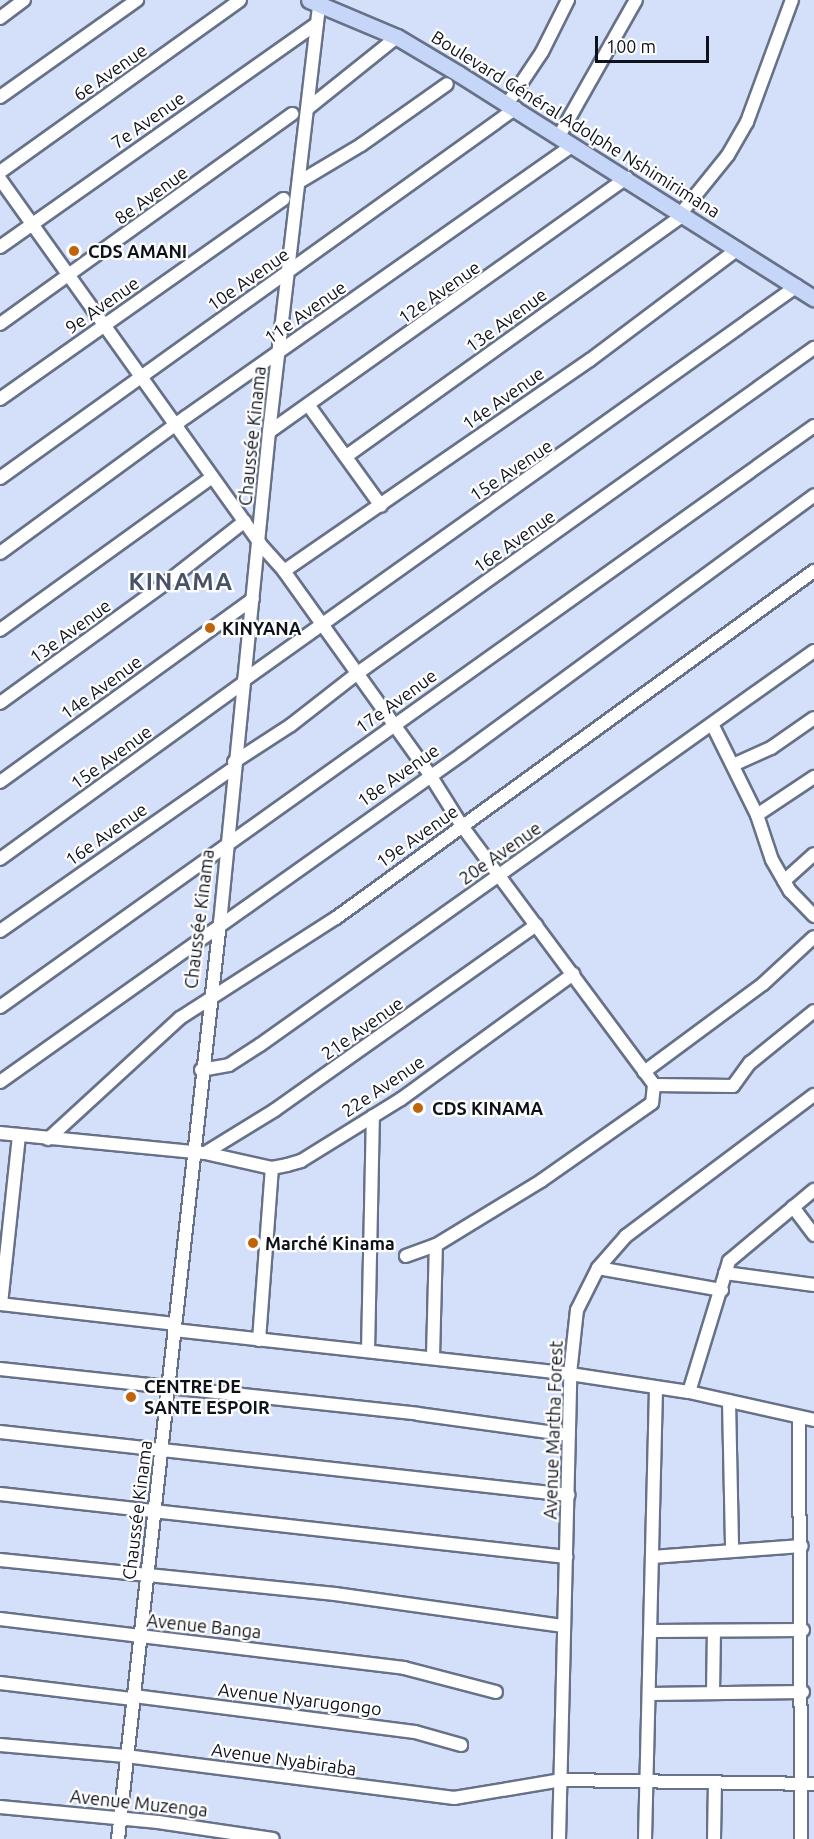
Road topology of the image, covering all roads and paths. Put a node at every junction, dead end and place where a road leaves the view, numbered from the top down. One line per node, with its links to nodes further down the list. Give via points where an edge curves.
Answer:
1 (24, 0): 8 (street)
2 (137, 0): 12 (street)
3 (240, 0): 18 (street, 6e Avenue)
4 (568, 0): 13 (street)
5 (636, 0): 16 (street)
6 (792, 0): 23 (street, 13e Avenue, via 747,122 728,155)
7 (314, 2): 9 (street, Chaussée Kinama); 10 (main road, Boulevard Général Adolphe Nshimirimana)
8 (0, 18)
9 (317, 23): 14 (street, Chaussée Kinama); 24 (street, 7e Avenue)
10 (397, 38): 13 (main road, Boulevard Général Adolphe Nshimirimana); 14 (street)
11 (447, 84): 21 (street, via 361,145)
12 (0, 97)
13 (512, 106): 16 (main road, Boulevard Général Adolphe Nshimirimana); 27 (street, 10e Avenue)
14 (307, 109): 21 (street, Chaussée Kinama)
15 (292, 114): 28 (street, 8e Avenue)
16 (560, 136): 17 (main road, Boulevard Général Adolphe Nshimirimana)
17 (573, 145): 19 (main road, Boulevard Général Adolphe Nshimirimana); 34 (street, 11e Avenue)
18 (0, 172)
19 (627, 178): 23 (main road, Boulevard Général Adolphe Nshimirimana); 37 (street, 12e Avenue)
20 (0, 179): 24 (street)
21 (299, 182): 27 (street, Chaussée Kinama)
22 (284, 199): 32 (street, 9e Avenue)
23 (683, 213): 26 (main road, Boulevard Général Adolphe Nshimirimana); 41 (street, 13e Avenue)
24 (30, 225): 25 (street, 7e Avenue); 28 (street)
25 (0, 247)
26 (738, 249): 29 (main road, Boulevard Général Adolphe Nshimirimana); 45 (street, 14e Avenue, via 590,360)
27 (288, 273): 34 (street, Chaussée Kinama); 35 (street, 10e Avenue)
28 (67, 277): 31 (street, 8e Avenue); 32 (street)
29 (797, 286): 30 (main road, Boulevard Général Adolphe Nshimirimana); 52 (street, 15e Avenue, via 570,451)
30 (814, 297)
31 (0, 324)
32 (102, 326): 35 (street); 36 (street, 9e Avenue)
33 (814, 348): 55 (street, 16e Avenue)
34 (280, 352): 39 (street, 11e Avenue); 40 (street, Chaussée Kinama)
35 (140, 378): 39 (street); 42 (street, 10e Avenue)
36 (0, 399)
37 (309, 406): 40 (street, 12e Avenue); 41 (street)
38 (814, 426): 60 (street, 17e Avenue)
39 (175, 428): 43 (street); 48 (street, 11e Avenue)
40 (269, 432): 47 (street, Chaussée Kinama)
41 (348, 455): 45 (street)
42 (0, 478)
43 (211, 478): 46 (street); 53 (street)
44 (814, 495): 63 (street, 18e Avenue)
45 (381, 506): 49 (street, 14e Avenue)
46 (243, 523): 47 (street); 57 (street, 13e Avenue, via 166,584)
47 (260, 544): 49 (street); 51 (street, Chaussée Kinama)
48 (0, 553)
49 (284, 571): 52 (street)
50 (814, 571): 67 (street, 19e Avenue)
51 (253, 599): 56 (street, Chaussée Kinama); 65 (street, 14e Avenue)
52 (319, 625): 55 (street); 56 (street, 15e Avenue)
53 (0, 630)
54 (814, 651): 59 (street, 20e Avenue)
55 (355, 675): 60 (street); 61 (street, 16e Avenue)
56 (243, 681): 61 (street, Chaussée Kinama); 70 (street, 15e Avenue)
57 (0, 703)
58 (814, 718): 62 (street, via 771,748)
59 (712, 724): 62 (street); 71 (street, 20e Avenue)
60 (392, 725): 63 (street); 68 (street, 17e Avenue)
61 (234, 765): 68 (street, Chaussée Kinama); 76 (street, 16e Avenue)
62 (734, 765): 66 (street)
63 (430, 775): 67 (street); 74 (street, 18e Avenue)
64 (814, 777): 66 (street)
65 (0, 782)
66 (757, 815): 72 (street)
67 (462, 826): 71 (street); 79 (street, 19e Avenue, via 336,918)
68 (226, 843): 74 (street, Chaussée Kinama); 80 (street, 17e Avenue)
69 (814, 854): 72 (street)
70 (0, 859)
71 (500, 876): 75 (street); 82 (street, 20e Avenue, via 230,1065)
72 (784, 881): 73 (street)
73 (814, 916)
74 (220, 923): 79 (street, Chaussée Kinama); 84 (street, 18e Avenue)
75 (536, 925): 78 (street); 91 (street, 21e Avenue, via 275,1110)
76 (0, 931)
77 (814, 937): 83 (street, via 763,984)
78 (573, 974): 83 (street); 87 (street, 22e Avenue, via 506,1026)
79 (208, 1000): 82 (street, Chaussée Kinama); 90 (street, 19e Avenue, via 180,1018)
80 (0, 1007)
81 (814, 1011): 85 (street, via 750,1063 733,1086)
82 (201, 1070): 91 (street, Chaussée Kinama)
83 (644, 1072): 85 (street)
84 (0, 1082)
85 (654, 1085): 96 (street, via 652,1103 533,1186)
86 (814, 1095): 98 (street, Avenue Martha Forest, via 627,1236)
87 (373, 1116): 92 (street, 22e Avenue, via 301,1161); 105 (street)
88 (0, 1133): 89 (street, 22e Avenue)
89 (19, 1135): 90 (street, 22e Avenue); 102 (street)
90 (48, 1139): 91 (street, 22e Avenue)
91 (199, 1153): 92 (street, 22e Avenue); 103 (street, Chaussée Kinama)
92 (272, 1168): 104 (street)
93 (814, 1190): 94 (street)
94 (793, 1207): 95 (street); 99 (street, via 735,1252)
95 (814, 1235)
96 (436, 1245): 97 (street); 106 (street)
97 (406, 1256)
98 (598, 1268): 101 (street); 108 (street, Avenue Martha Forest, via 578,1310)
99 (725, 1273): 100 (street); 101 (street)
100 (814, 1285)
101 (722, 1290): 111 (street)
102 (1, 1304): 103 (street)
103 (175, 1327): 104 (street); 109 (street, Chaussée Kinama)
104 (259, 1340): 105 (street)
105 (368, 1351): 106 (street)
106 (433, 1356): 108 (street)
107 (0, 1369): 109 (street)
108 (570, 1374): 110 (street); 116 (street, Avenue Martha Forest)
109 (169, 1388): 116 (street, via 418,1414); 117 (street, Chaussée Kinama)
110 (656, 1389): 111 (street); 124 (street)
111 (688, 1392): 112 (street)
112 (729, 1401): 113 (street); 122 (street)
113 (800, 1416): 114 (street); 121 (street)
114 (814, 1420)
115 (0, 1432): 117 (street)
116 (569, 1435): 119 (street, Avenue Martha Forest)
117 (163, 1448): 119 (street); 120 (street, Chaussée Kinama)
118 (0, 1494): 120 (street)
119 (569, 1495): 123 (street, Avenue Martha Forest)
120 (156, 1510): 123 (street, via 312,1532); 126 (street, Chaussée Kinama)
121 (802, 1546): 122 (street); 129 (street)
122 (732, 1550): 124 (street)
123 (567, 1557): 128 (street, Avenue Martha Forest)
124 (652, 1557): 130 (street)
125 (0, 1560): 126 (street)
126 (148, 1576): 128 (street, via 335,1594); 132 (street, Chaussée Kinama)
127 (0, 1619): 132 (street, Avenue Banga)
128 (564, 1626): 143 (street, Avenue Martha Forest)
129 (803, 1630): 131 (street); 135 (street)
130 (653, 1631): 131 (street); 137 (street)
131 (714, 1631): 136 (street)
132 (140, 1637): 134 (street, Avenue Banga, via 404,1668); 138 (street, Chaussée Kinama)
133 (0, 1683): 138 (street, Avenue Nyarugongo)
134 (496, 1692)
135 (803, 1692): 136 (street); 145 (street)
136 (713, 1693): 137 (street)
137 (650, 1694): 142 (street)
138 (133, 1697): 140 (street, Avenue Nyarugongo, via 415,1732); 141 (street, Chaussée Kinama)
139 (0, 1745): 141 (street, Avenue Nyabiraba)
140 (461, 1745)
141 (126, 1756): 143 (street, Avenue Nyabiraba, via 454,1798); 147 (street, Chaussée Kinama)
142 (645, 1779): 143 (street, Avenue Nyabiraba); 144 (street, Avenue Nyabiraba); 151 (street)
143 (562, 1780): 150 (street, Avenue Martha Forest)
144 (715, 1782): 145 (street, Avenue Nyabiraba); 152 (street)
145 (808, 1784): 153 (street)
146 (0, 1807): 147 (street, Avenue Muzenga)
147 (119, 1819): 148 (street, Chaussée Kinama); 149 (street, Avenue Muzenga)
148 (118, 1839)
149 (273, 1839)
150 (559, 1839)
151 (645, 1839)
152 (714, 1839)
153 (801, 1839)

